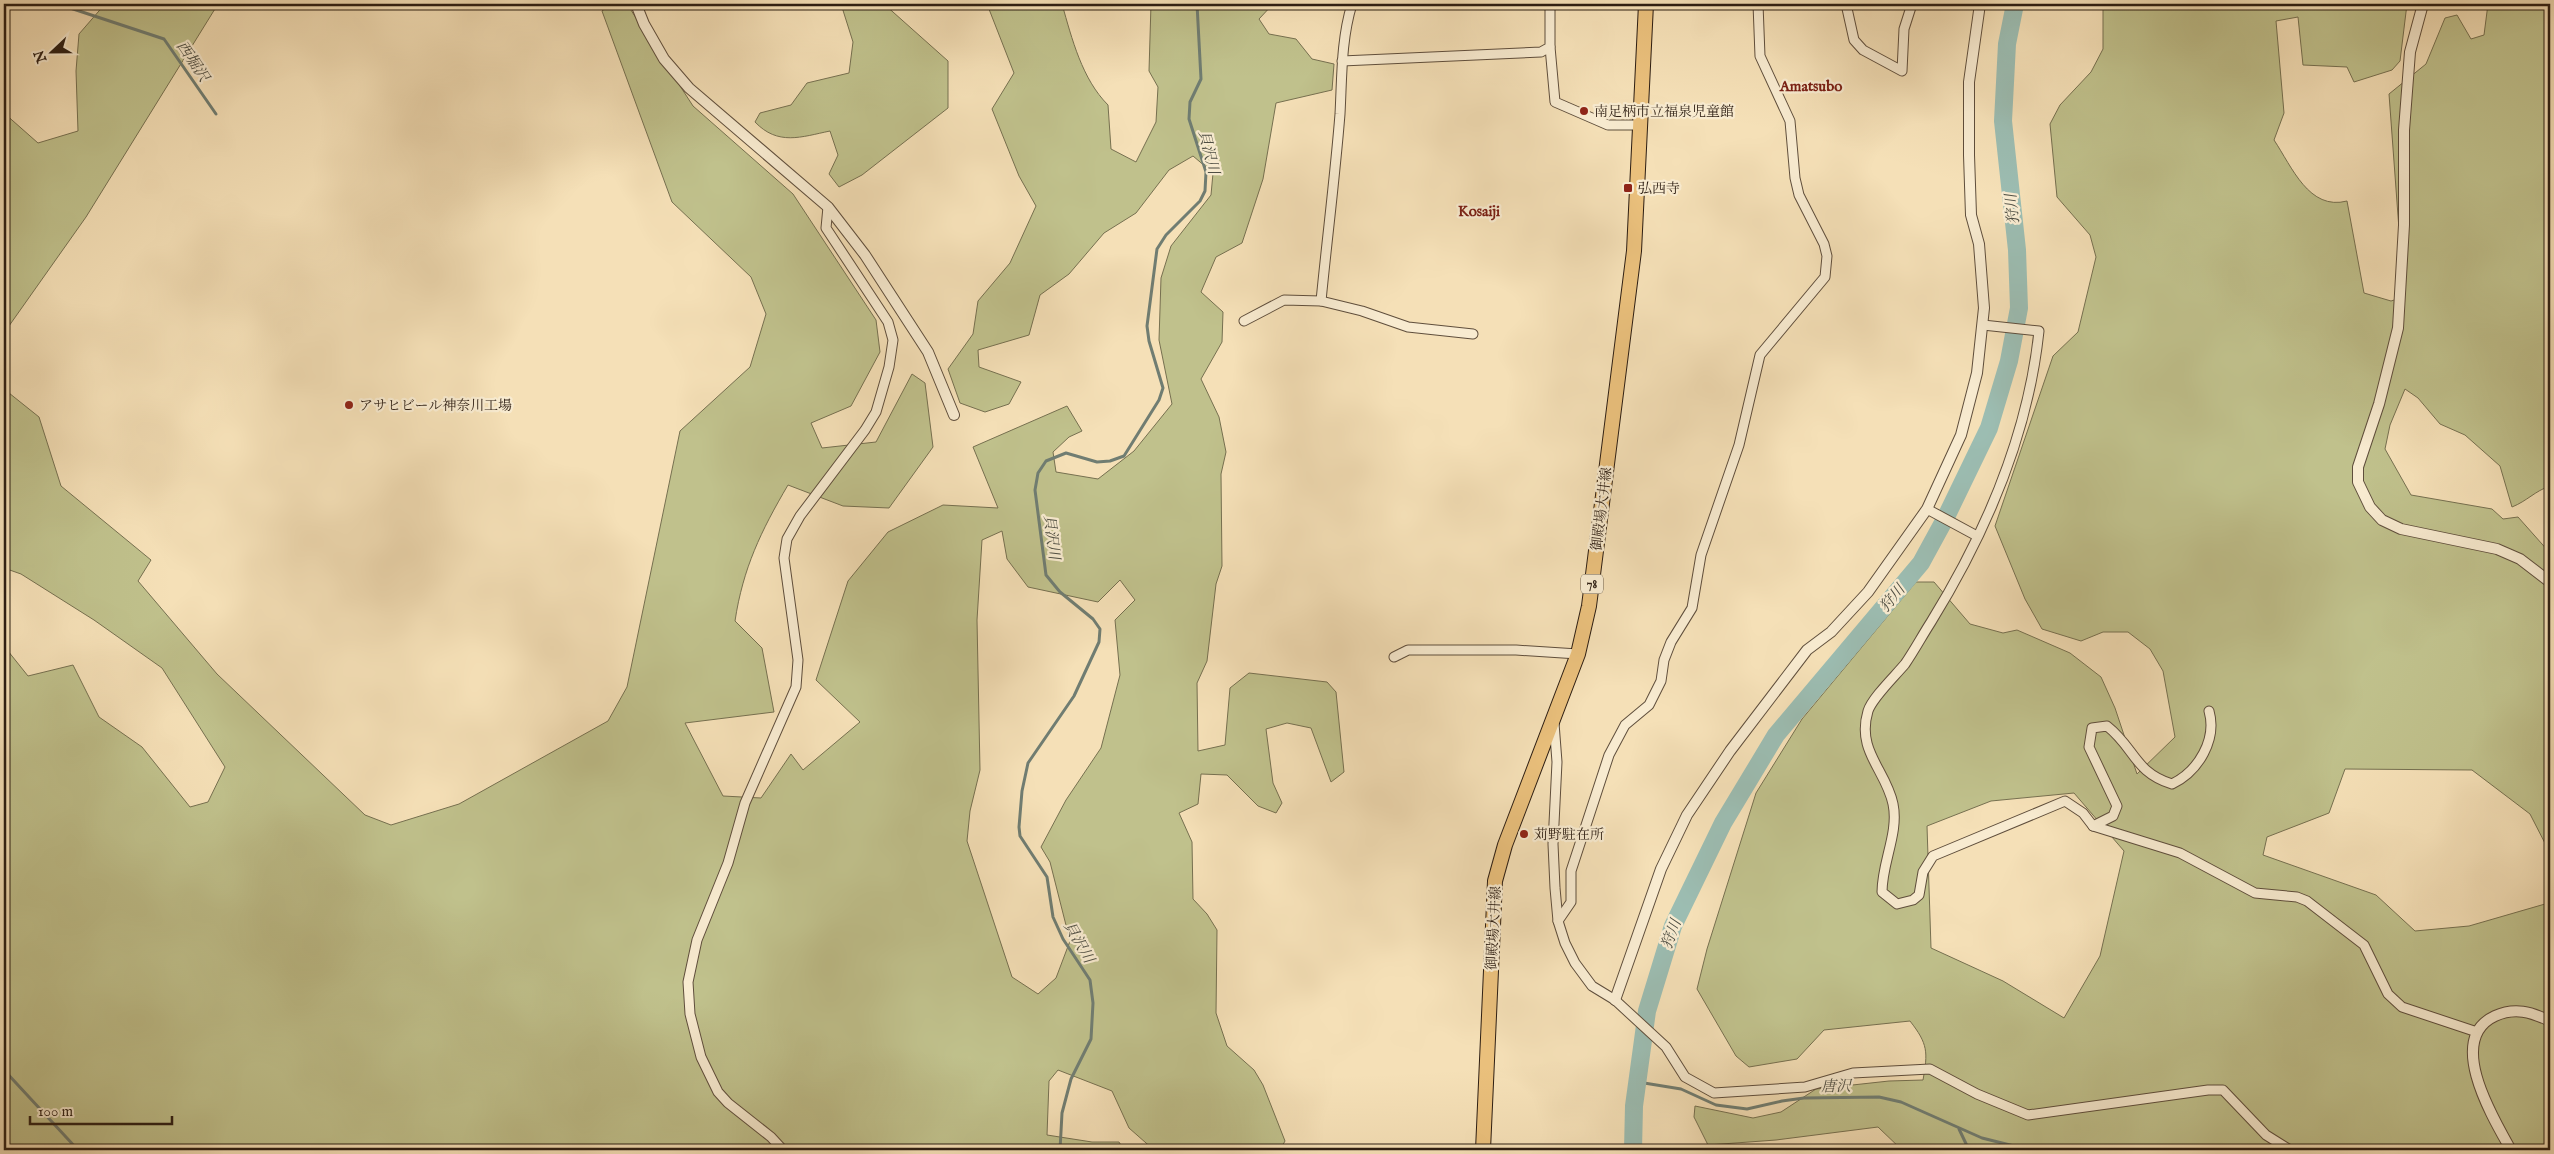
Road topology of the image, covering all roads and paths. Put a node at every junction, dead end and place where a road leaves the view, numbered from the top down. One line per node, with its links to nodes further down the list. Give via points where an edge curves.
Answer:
1 (636, 4): 13 (street, via 664,58 689,88)
2 (1352, 4): 11 (street)
3 (1550, 4): 10 (street)
4 (1646, 4): 12 (main road, 御殿場大井線 / 78)
5 (1758, 4): 27 (street, via 1760,56 1790,121 1795,178 1799,195 1824,244 1827,256 1825,277 1760,355 1740,445 1701,555 1692,608 1670,642 1661,681 1649,705 1625,725 1610,755 1571,871 1571,902)
6 (1846, 4): 7 (street, via 1854,40 1863,50 1902,71 1904,29)
7 (1912, 4)
8 (1980, 4): 16 (street, via 1969,82 1969,155 1971,215 1979,244)
9 (2423, 4): 21 (street, via 2410,52 2404,130 2404,225 2398,328 2379,404 2358,467 2358,482 2370,507 2382,520 2401,529 2497,549 2520,559)
10 (1550, 47): 11 (street, via 1541,52); 12 (street, via 1555,102 1608,125)
11 (1342, 61): 14 (street, via 1340,114)
12 (1640, 125): 22 (main road, 御殿場大井線 / 78, via 1634,250 1589,606)
13 (828, 207): 18 (street, via 928,352); 31 (street, via 826,228 888,322 893,340 889,367 876,412 869,424 800,516 787,539 784,558 798,660 796,687 744,803 728,863 697,940 688,982 690,1014 701,1057 718,1092)
14 (1321, 301): 15 (street, via 1284,300); 17 (street, via 1408,327)
15 (1244, 321)
16 (1987, 326): 19 (street, via 1961,436); 20 (street, via 2039,331 2024,418 1999,492)
17 (1473, 334)
18 (954, 415)
19 (1927, 509): 20 (street); 28 (street, via 1868,592 1831,632 1807,650 1730,751 1687,815 1661,869)
20 (1977, 536): 26 (street, via 1916,646 1869,709 1865,728 1868,752 1892,801 1895,816 1882,871 1882,892 1896,904 1912,900 1919,895 1923,872 1933,856 2065,801)
21 (2550, 582)
22 (1578, 654): 23 (street, via 1516,650 1408,650); 25 (main road, 御殿場大井線 / 78)
23 (1394, 658)
24 (2209, 710): 26 (street, via 2211,735 2203,752 2195,767 2172,784 2145,771 2118,734 2108,726 2092,728 2089,746 2117,806 2113,816)
25 (1554, 718): 27 (street, via 1557,762 1553,844); 32 (main road, 御殿場大井線 / 78, via 1505,845 1495,881)
26 (2093, 826): 30 (street, via 2180,853 2255,892 2307,901 2364,945 2388,994 2402,1007)
27 (1558, 921): 28 (street, via 1565,943 1581,971 1592,986)
28 (1618, 1003): 33 (street, via 1666,1047 1685,1077 1714,1093 1805,1087 1862,1072 1930,1069 1977,1094 2028,1115 2224,1090 2266,1135)
29 (2550, 1022): 30 (street, via 2524,1010 2507,1012 2488,1020)
30 (2478, 1032): 34 (street, via 2471,1055 2480,1088)
31 (783, 1150)
32 (1483, 1150)
33 (2290, 1150)
34 (2511, 1150)

